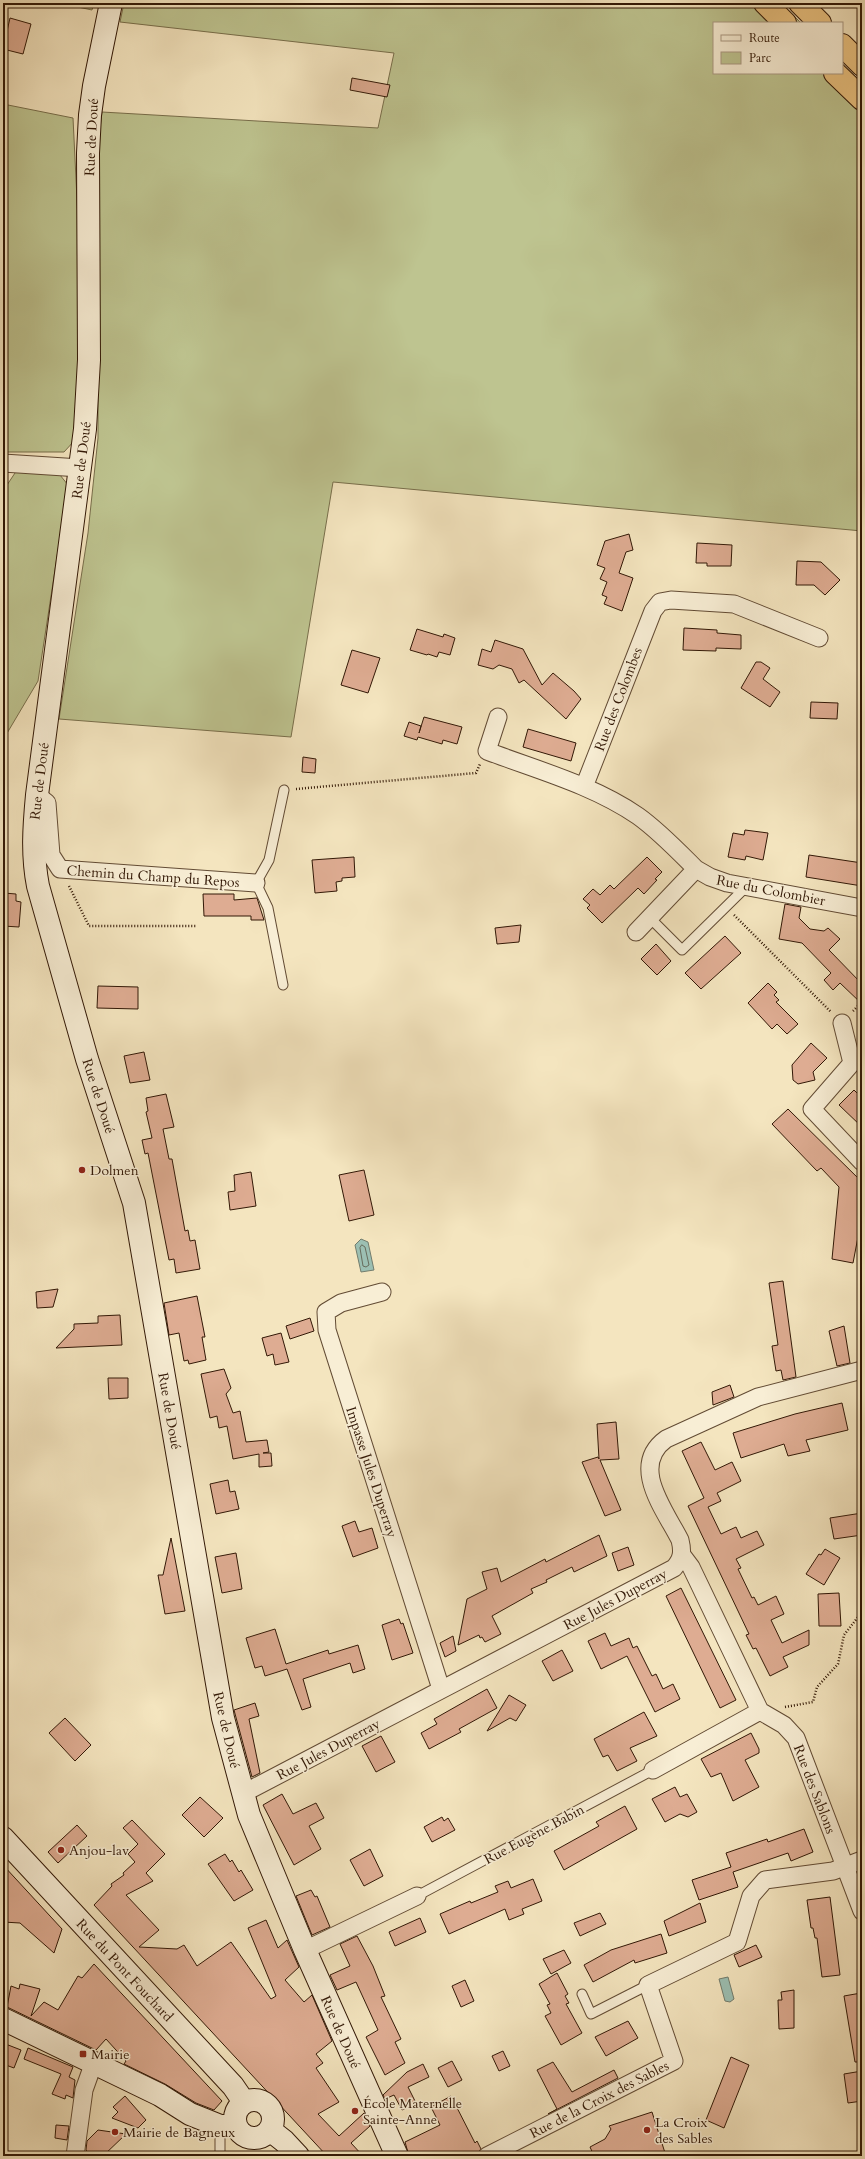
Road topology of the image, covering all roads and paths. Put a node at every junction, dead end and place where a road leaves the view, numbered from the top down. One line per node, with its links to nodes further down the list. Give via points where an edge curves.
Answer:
1 (111, 3): 11 (street, Rue de Doué, via 90,115 89,360 87,415)
2 (765, 3): 4 (highway)
3 (800, 3): 5 (highway)
4 (784, 22)
5 (819, 22)
6 (843, 45): 7 (highway)
7 (862, 64)
8 (836, 74): 9 (highway)
9 (862, 100)
10 (3, 463): 11 (street)
11 (80, 468): 17 (street, Rue de Doué)
12 (819, 638): 15 (street, Rue des Colombes, via 734,604 671,600 660,602 653,611)
13 (498, 717): 14 (street)
14 (487, 751): 15 (street, Rue du Colombier); 16 (path, via 476,773)
15 (584, 787): 19 (street, Rue du Colombier, via 638,815)
16 (284, 790): 20 (lane, via 270,860)
17 (37, 795): 18 (street, Chemin du Champ du Repos, via 47,803 51,854); 37 (street, Rue de Doué, via 33,836 38,886 87,1059 134,1203 223,1718)
18 (60, 869): 20 (street, Chemin du Champ du Repos); 25 (path, via 89,926)
19 (696, 869): 21 (street, Rue du Colombier, via 710,877); 24 (street)
20 (256, 883): 27 (lane, via 268,908)
21 (747, 886): 22 (lane); 23 (street, Rue du Colombier)
22 (725, 906): 24 (lane, via 682,950); 28 (path)
23 (862, 908)
24 (649, 917): 26 (street)
25 (196, 926)
26 (636, 932)
27 (283, 986)
28 (842, 1023): 29 (street, via 852,1063 812,1109)
29 (862, 1162)
30 (382, 1292): 34 (street, Impasse Jules Duperray, via 341,1303 326,1312 327,1330)
31 (862, 1370): 32 (street, via 758,1397 658,1445 649,1462 650,1482 680,1540)
32 (682, 1555): 34 (street, Rue Jules Duperray, via 679,1562 668,1572); 35 (street, via 691,1567)
33 (862, 1612): 35 (path, via 844,1635 838,1664 817,1687 813,1702)
34 (441, 1689): 37 (street, Rue Jules Duperray)
35 (760, 1711): 36 (street, Rue Eugène Babin); 40 (street, Rue des Sablons, via 784,1725 796,1738)
36 (653, 1770): 41 (lane, Rue Eugène Babin)
37 (242, 1794): 43 (street, Rue de Doué)
38 (3, 1838): 48 (street, Rue du Pont Fouchard, via 233,2086)
39 (862, 1860): 40 (street)
40 (844, 1866): 42 (street, Rue des Sablons); 44 (street, via 833,1871 765,1880 751,1896 736,1942)
41 (417, 1896): 43 (street, Rue Eugène Babin)
42 (862, 1911)
43 (305, 1950): 54 (street, Rue de Doué)
44 (648, 1985): 45 (lane, via 591,2014); 55 (street, Rue de la Croix des Sables, via 674,2061)
45 (582, 1994)
46 (3, 2019): 47 (street)
47 (94, 2062): 49 (street, via 160,2095 190,2114); 51 (street, via 84,2090)
48 (244, 2102): 49 (street); 50 (street, via 257,2100 268,2106 273,2118)
49 (228, 2126): 50 (street, via 255,2138); 52 (lane)
50 (270, 2130): 53 (street)
51 (75, 2156)
52 (220, 2156)
53 (298, 2156)
54 (397, 2156)
55 (487, 2156)

